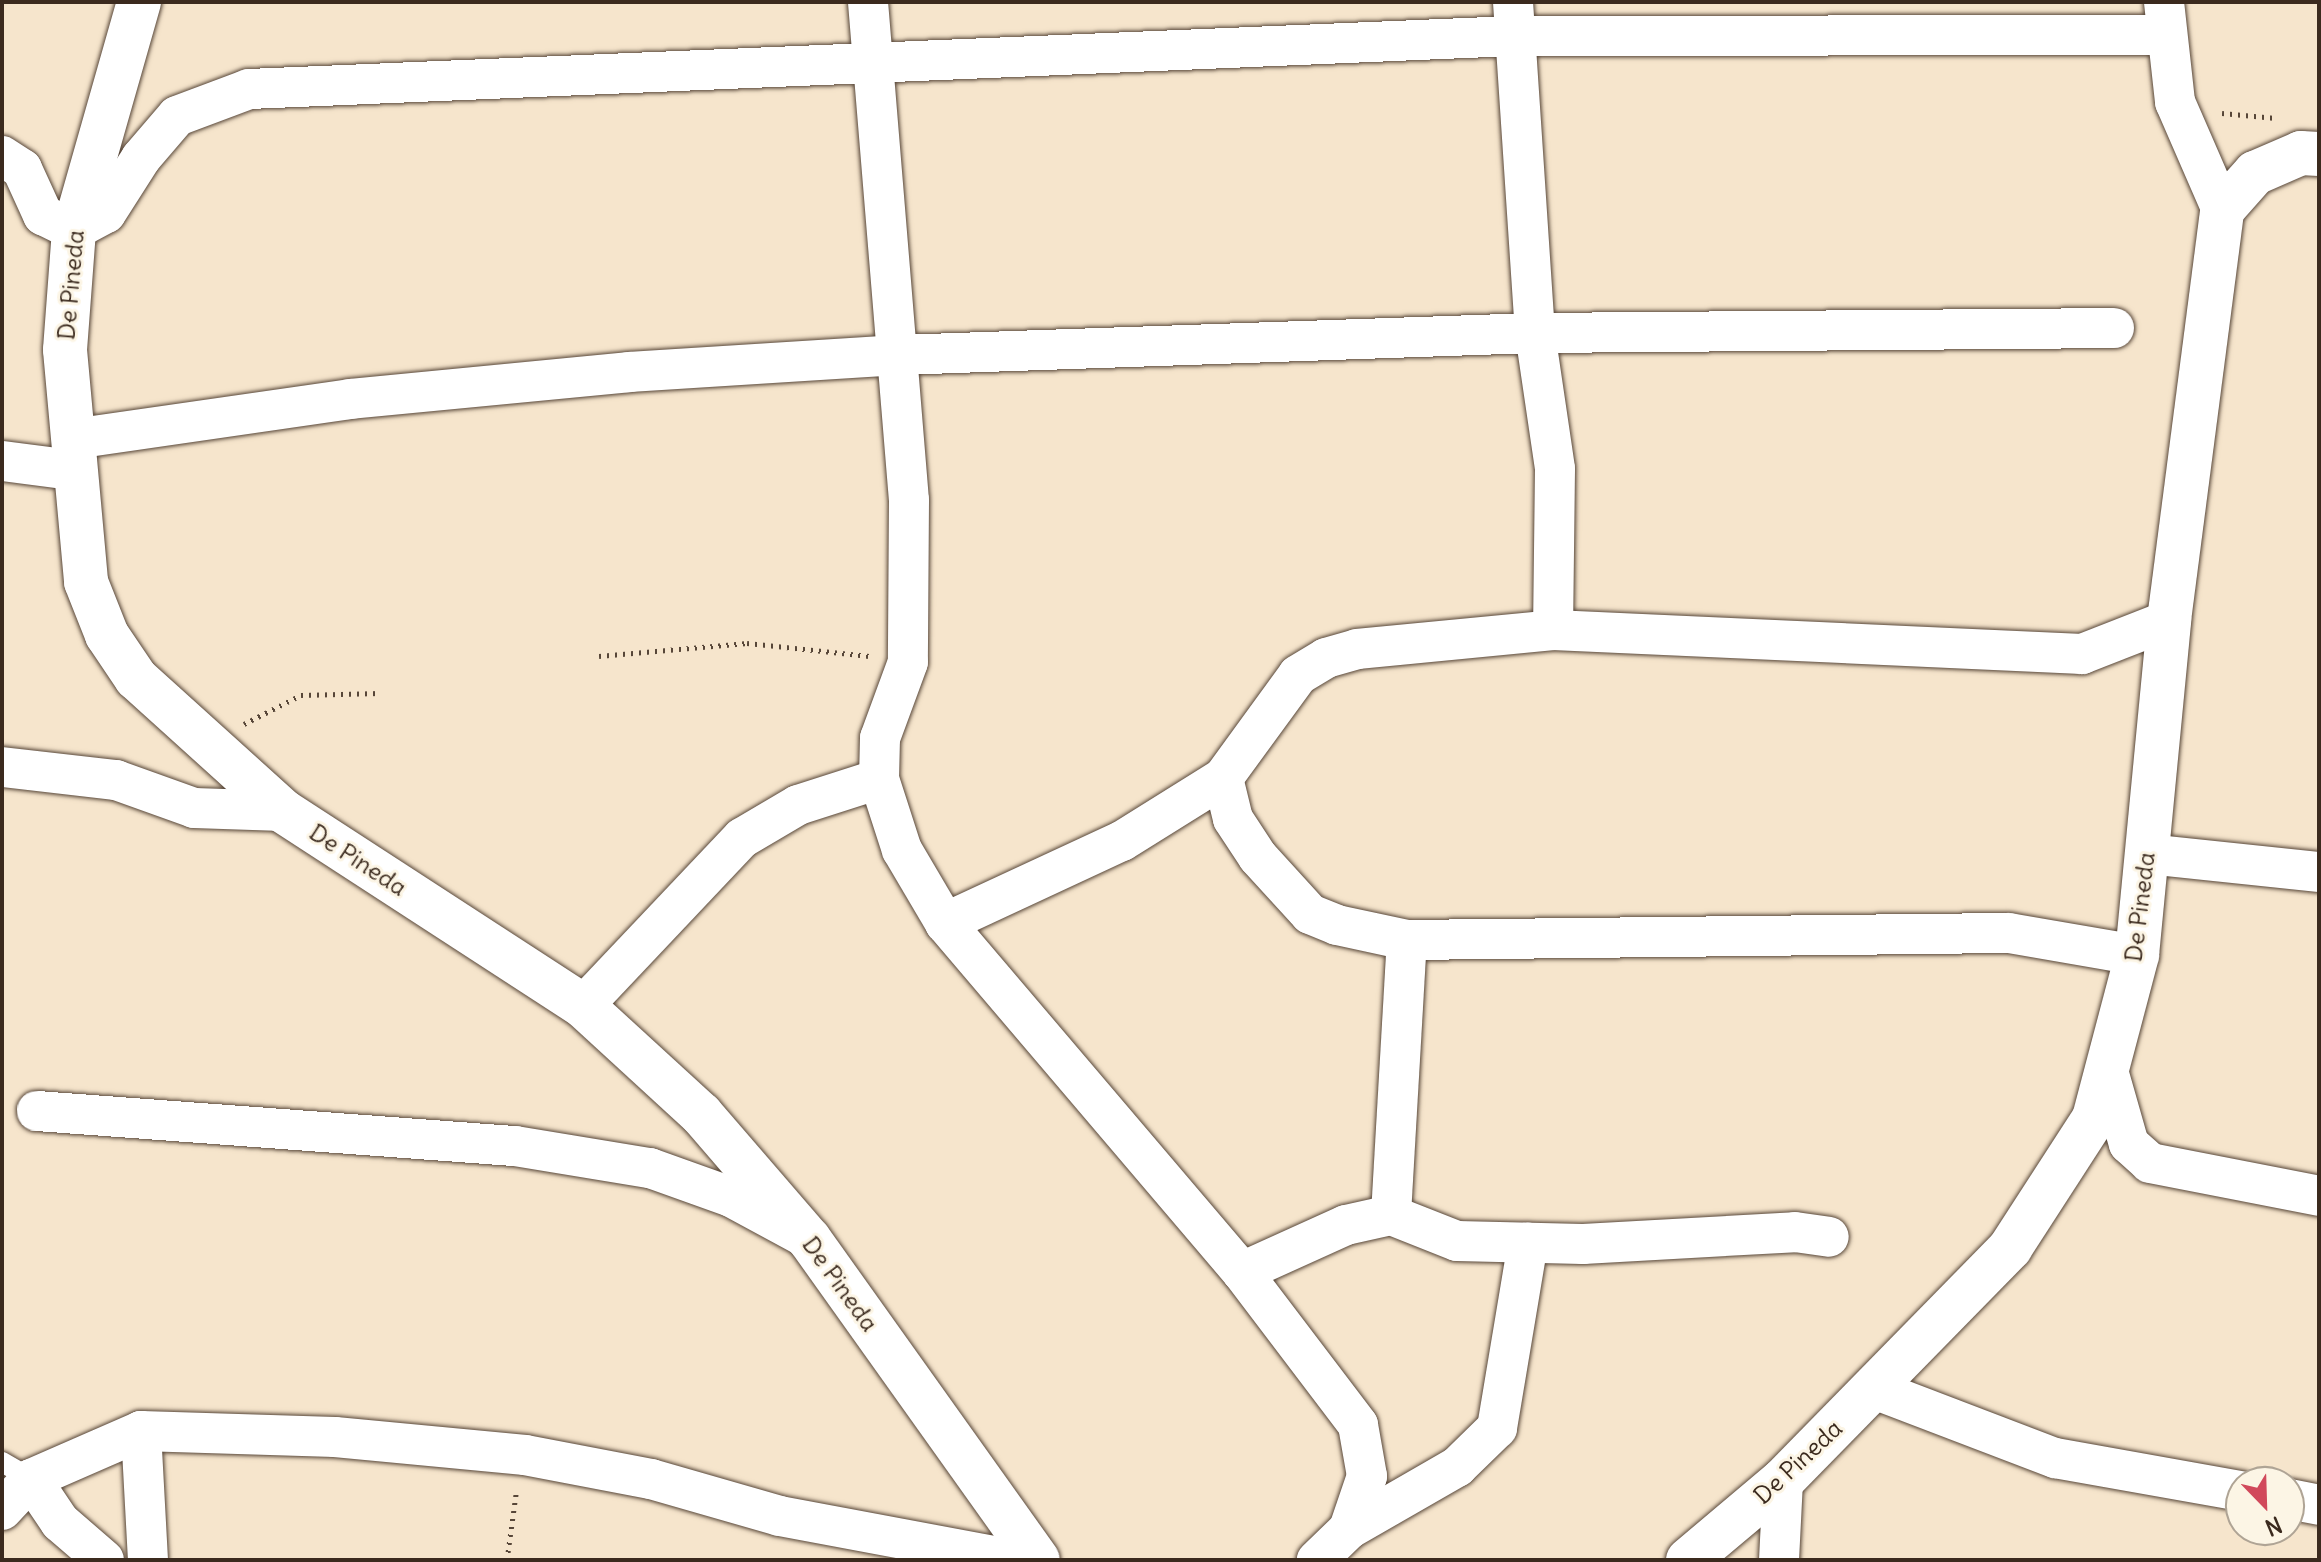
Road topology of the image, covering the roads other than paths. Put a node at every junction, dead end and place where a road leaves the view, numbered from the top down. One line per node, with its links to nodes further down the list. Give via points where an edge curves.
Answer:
1 (139, 2): 9 (street, De Pineda)
2 (868, 2): 5 (street)
3 (2165, 18): 4 (street); 8 (street, via 2175,102)
4 (1514, 19): 5 (street); 11 (street)
5 (871, 60): 9 (street, via 249,89 177,116 106,213); 12 (street)
6 (2319, 154): 8 (street, via 2301,153 2255,173)
7 (2, 156): 9 (street, via 22,169 43,215)
8 (2222, 210): 15 (street, De Pineda)
9 (74, 230): 13 (street, De Pineda, via 65,350)
10 (2114, 328): 11 (street)
11 (1535, 333): 12 (street); 16 (street, via 1555,469)
12 (898, 355): 13 (street, via 629,372 365,397); 19 (street, via 909,500 908,662 880,738)
13 (72, 455): 14 (street); 20 (street, De Pineda, via 86,582 107,635 136,678)
14 (2, 461)
15 (2169, 620): 16 (street, via 2082,654); 21 (street, De Pineda)
16 (1553, 630): 18 (street, via 1357,649 1326,658 1298,675)
17 (2, 767): 20 (street, via 116,780 194,808)
18 (1223, 778): 23 (street, via 1122,841); 24 (street, via 1233,819 1258,857 1310,914)
19 (879, 779): 23 (street, via 902,850); 26 (street, via 798,805 742,838)
20 (283, 811): 26 (street, De Pineda)
21 (2147, 854): 22 (street); 25 (street, De Pineda)
22 (2319, 872)
23 (945, 923): 34 (street)
24 (1407, 940): 25 (street, via 2009,933); 30 (street)
25 (2137, 955): 27 (street, De Pineda)
26 (583, 1006): 32 (street, De Pineda, via 701,1114)
27 (2107, 1067): 29 (street, via 2129,1144 2150,1163); 35 (street, De Pineda, via 2094,1118 2010,1248)
28 (37, 1111): 32 (street, via 515,1146 635,1165 731,1197)
29 (2319, 1196)
30 (1391, 1215): 33 (street, via 1457,1241); 34 (street, via 1346,1225)
31 (1829, 1237): 33 (street, via 1795,1232)
32 (809, 1239): 45 (street, De Pineda)
33 (1528, 1243): 41 (street, via 1497,1428 1457,1467)
34 (1242, 1272): 41 (street, via 1358,1425 1367,1476)
35 (1874, 1389): 38 (street, De Pineda); 39 (street, via 2055,1458)
36 (141, 1431): 37 (street); 43 (street); 44 (street, via 335,1437 525,1455 651,1479 780,1516)
37 (17, 1470): 40 (street); 42 (street, via 60,1522)
38 (1783, 1480): 47 (street, De Pineda); 48 (street)
39 (2225, 1488)
40 (2, 1510)
41 (1349, 1529): 46 (street)
42 (104, 1560)
43 (148, 1560)
44 (1015, 1560)
45 (1038, 1560)
46 (1317, 1560)
47 (1688, 1560)
48 (1779, 1560)

